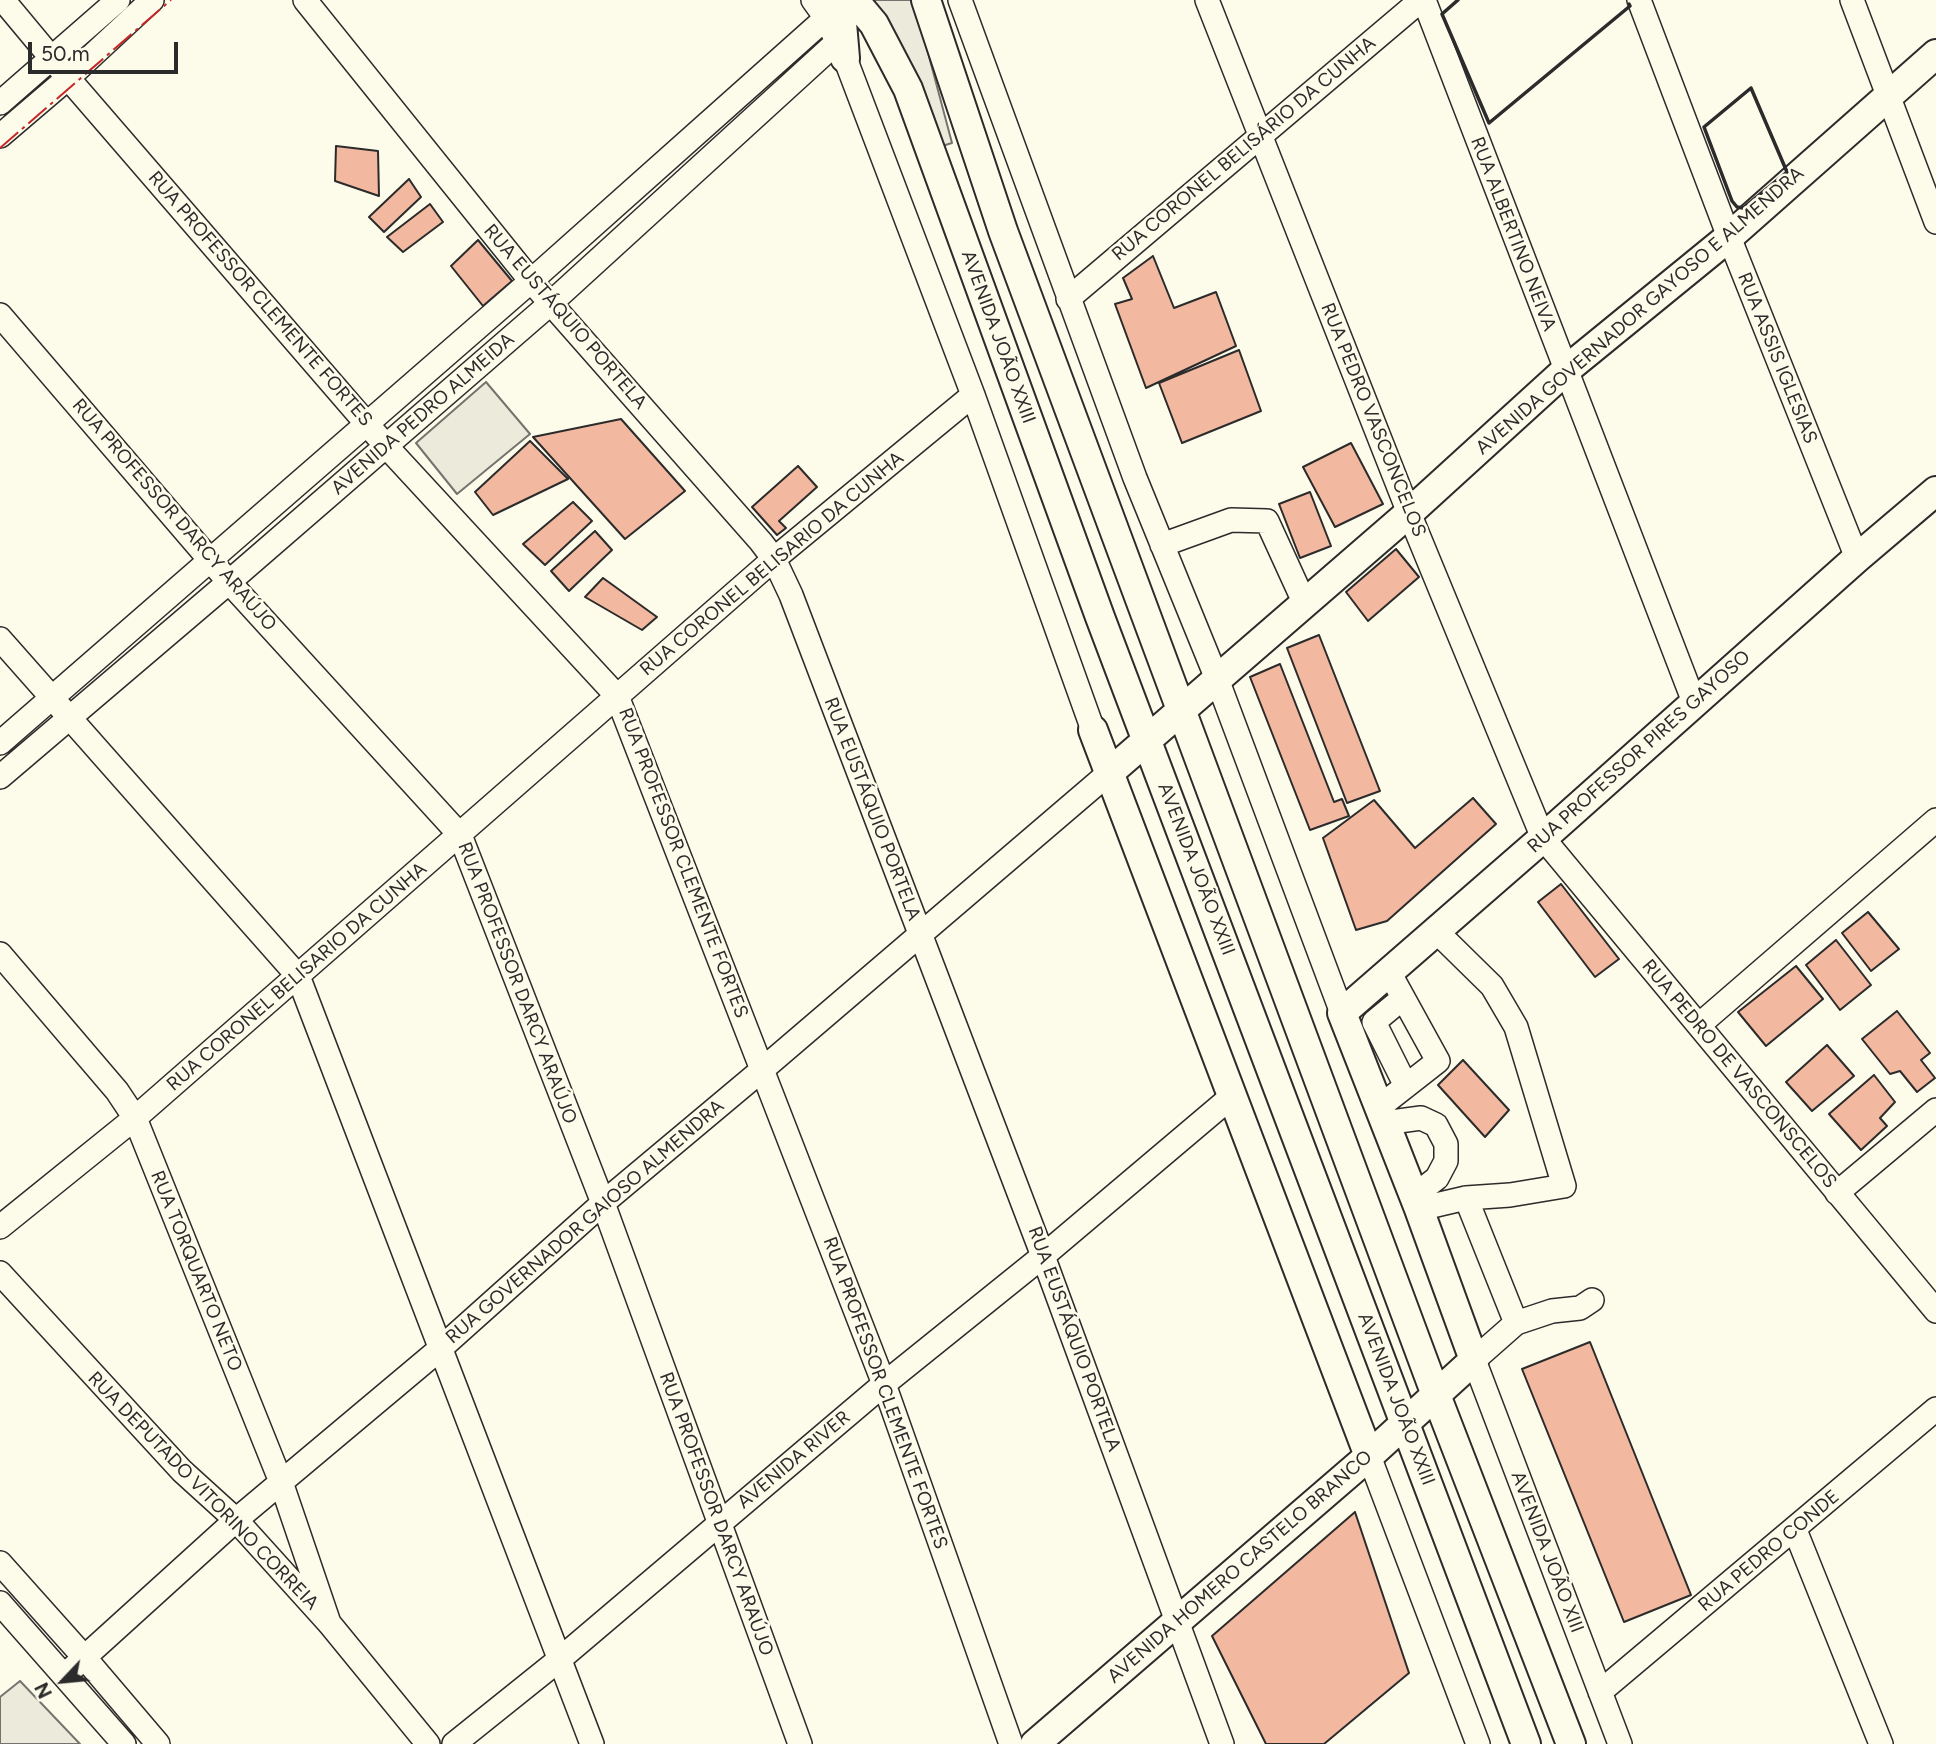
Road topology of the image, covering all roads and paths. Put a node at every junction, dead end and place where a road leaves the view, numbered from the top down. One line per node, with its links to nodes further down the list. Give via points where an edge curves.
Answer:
1 (3, 0): 17 (street, RUA PROFESSOR CLEMENTE FORTES)
2 (118, 0): 17 (street)
3 (152, 0): 18 (street)
4 (305, 0): 25 (street, RUA EUSTÁQUIO PORTELA)
5 (854, 0): 49 (main road, AVENIDA JOÃO XXIII, via 874,24 908,89)
6 (926, 0): 14 (main road, AVENIDA JOÃO XXIII)
7 (936, 0): 14 (main road)
8 (960, 0): 26 (street)
9 (1207, 0): 21 (street, RUA PEDRO VASCONCELOS)
10 (1423, 0): 21 (street, RUA CORONEL BELISÁRIO DA CUNHA); 29 (street, RUA ALBERTINO NEIVA)
11 (1639, 0): 24 (street, RUA ASSIS IGLESIAS)
12 (1852, 0): 19 (street)
13 (823, 6): 15 (main road, via 842,23); 25 (street, AVENIDA PEDRO ALMEIDA)
14 (936, 33): 46 (main road, AVENIDA JOÃO XXIII, via 1003,230)
15 (841, 50): 27 (street, AVENIDA PEDRO ALMEIDA); 30 (street)
16 (1936, 54): 19 (main road, AVENIDA GOVERNADOR GAYOSO E ALMENDRA)
17 (51, 58): 18 (street, RUA PROFESSOR CLEMENTE FORTES); 20 (street)
18 (68, 78): 22 (street); 31 (street, RUA PROFESSOR CLEMENTE FORTES)
19 (1889, 94): 23 (street); 24 (main road, AVENIDA GOVERNADOR GAYOSO E ALMENDRA)
20 (0, 103)
21 (1259, 135): 26 (street, RUA CORONEL BELISÁRIO DA CUNHA); 34 (street, RUA PEDRO VASCONCELOS)
22 (0, 136)
23 (1936, 222)
24 (1729, 237): 29 (main road, AVENIDA GOVERNADOR GAYOSO E ALMENDRA); 36 (street, RUA ASSIS IGLESIAS)
25 (531, 281): 27 (street, RUA EUSTÁQUIO PORTELA); 31 (street, AVENIDA PEDRO ALMEIDA)
26 (1068, 299): 35 (street)
27 (551, 303): 32 (street, AVENIDA PEDRO ALMEIDA); 38 (street, RUA EUSTÁQUIO PORTELA)
28 (0, 315): 37 (street, RUA PROFESSOR DARCY ARAÚJO)
29 (1566, 370): 34 (main road, AVENIDA GOVERNADOR GAYOSO E ALMENDRA); 45 (street, RUA ALBERTINO NEIVA)
30 (973, 396): 38 (street, RUA CORONEL BELISARIO DA CUNHA); 48 (street)
31 (367, 424): 32 (street, RUA PROFESSOR CLEMENTE FORTES); 37 (street, AVENIDA PEDRO ALMEIDA)
32 (386, 446): 39 (street, AVENIDA PEDRO ALMEIDA); 43 (street, RUA PROFESSOR CLEMENTE FORTES)
33 (1936, 491): 36 (main road, RUA PROFESSOR PIRES GAYOSO)
34 (1409, 513): 40 (main road, AVENIDA GOVERNADOR GAYOSO E ALMENDRA); 55 (street, RUA PEDRO VASCONCELOS)
35 (1162, 545): 40 (street, via 1231,520 1267,521); 42 (street)
36 (1857, 558): 45 (main road, RUA PROFESSOR PIRES GAYOSO)
37 (209, 559): 39 (street, RUA PROFESSOR DARCY ARAÚJO); 44 (street, AVENIDA PEDRO ALMEIDA)
38 (774, 559): 43 (street, RUA CORONEL BELISARIO DA CUNHA); 57 (street, RUA EUSTÁQUIO PORTELA)
39 (229, 582): 47 (street, AVENIDA PEDRO ALMEIDA); 54 (street, RUA PROFESSOR DARCY ARAÚJO)
40 (1305, 604): 42 (main road, AVENIDA GOVERNADOR GAYOSO E ALMENDRA)
41 (0, 639): 44 (street)
42 (1217, 679): 46 (main road, AVENIDA GOVERNADOR GAYOSO E ALMENDRA); 62 (street)
43 (617, 696): 54 (street, RUA CORONEL BELISARIO DA CUNHA); 64 (street, RUA PROFESSOR CLEMENTE FORTES)
44 (52, 698): 47 (street); 50 (street, AVENIDA PEDRO ALMEIDA)
45 (1694, 702): 55 (main road, RUA PROFESSOR PIRES GAYOSO)
46 (1182, 711): 49 (main road, AVENIDA GOVERNADOR GAYOSO E ALMENDRA); 83 (main road, AVENIDA JOÃO XXIII)
47 (70, 718): 52 (street, AVENIDA PEDRO ALMEIDA); 60 (street)
48 (1093, 730): 51 (main road)
49 (1147, 740): 51 (main road, AVENIDA GOVERNADOR GAYOSO E ALMENDRA); 85 (main road, AVENIDA JOÃO XXIII)
50 (0, 743)
51 (1109, 773): 57 (street, RUA GOVERNADOR GAIOSO ALMENDRA); 66 (main road)
52 (0, 777)
53 (1936, 820): 63 (street)
54 (460, 835): 60 (street, RUA CORONEL BELISARIO DA CUNHA); 72 (street, RUA PROFESSOR DARCY ARAÚJO)
55 (1543, 838): 56 (main road, RUA PROFESSOR PIRES GAYOSO); 63 (street, RUA PEDRO DE VASCONSCELOS)
56 (1436, 931): 59 (main road, RUA PROFESSOR PIRES GAYOSO); 71 (street, via 1492,986 1516,1027 1563,1186)
57 (920, 933): 64 (street, RUA GOVERNADOR GAIOSO ALMENDRA); 75 (street, RUA EUSTÁQUIO PORTELA)
58 (0, 954): 69 (street, RUA TORQUARTO NETO)
59 (1389, 972): 61 (street); 62 (main road, RUA PROFESSOR PIRES GAYOSO)
60 (298, 976): 69 (street, RUA CORONEL BELISARIO DA CUNHA); 80 (street)
61 (1404, 998): 65 (street, via 1374,1022); 65 (street, via 1438,1061)
62 (1342, 1013): 68 (main road)
63 (1699, 1025): 70 (street, RUA PEDRO DE VASCONSCELOS)
64 (763, 1069): 72 (street, RUA GOVERNADOR GAIOSO ALMENDRA); 82 (street, RUA PROFESSOR CLEMENTE FORTES)
65 (1406, 1086): 68 (street)
66 (1231, 1097): 75 (street, AVENIDA RIVER); 86 (main road)
67 (1936, 1110): 70 (street)
68 (1381, 1115): 73 (main road); 73 (street, via 1421,1118 1436,1125 1447,1144 1446,1161)
69 (135, 1118): 74 (street, RUA CORONEL BELISARIO DA CUNHA); 87 (street, RUA TORQUARTO NETO)
70 (1837, 1193): 78 (street, RUA PEDRO DE VASCONSCELOS)
71 (1466, 1198): 73 (street); 79 (street)
72 (603, 1203): 80 (street, RUA GOVERNADOR GAIOSO ALMENDRA); 89 (street, RUA PROFESSOR DARCY ARAÚJO)
73 (1417, 1203): 81 (main road)
74 (0, 1227)
75 (1043, 1256): 82 (street, AVENIDA RIVER); 93 (street, RUA EUSTÁQUIO PORTELA)
76 (0, 1273): 88 (street, RUA DEPUTADO VITORINO CORREIA, via 182,1471)
77 (1592, 1300): 79 (street, via 1580,1308)
78 (1936, 1311)
79 (1516, 1323): 81 (street)
80 (441, 1348): 87 (street, RUA GOVERNADOR GAIOSO ALMENDRA); 96 (street)
81 (1474, 1360): 83 (main road, AVENIDA HOMERO CASTELO BRANCO); 98 (street, AVENIDA JOÃO XIII)
82 (884, 1384): 89 (street, AVENIDA RIVER); 105 (street, RUA PROFESSOR CLEMENTE FORTES)
83 (1436, 1395): 85 (main road, AVENIDA HOMERO CASTELO BRANCO); 110 (main road, AVENIDA JOÃO XXIII)
84 (1936, 1409): 90 (street, RUA PEDRO CONDE)
85 (1405, 1425): 86 (main road, AVENIDA HOMERO CASTELO BRANCO); 109 (main road, AVENIDA JOÃO XXIII)
86 (1368, 1457): 93 (main road, AVENIDA HOMERO CASTELO BRANCO); 108 (street)
87 (281, 1482): 88 (street, RUA GOVERNADOR GAIOSO ALMENDRA); 94 (street, RUA TORQUARTO NETO)
88 (236, 1520): 94 (street, RUA DEPUTADO VITORINO CORREIA); 95 (street, RUA GOVERNADOR GAIOSO ALMENDRA)
89 (719, 1524): 96 (street, AVENIDA RIVER); 104 (street, RUA PROFESSOR DARCY ARAÚJO)
90 (1795, 1530): 98 (street, RUA PEDRO CONDE); 112 (street)
91 (0, 1563): 95 (street)
92 (0, 1603): 97 (street)
93 (1178, 1621): 106 (main road, AVENIDA HOMERO CASTELO BRANCO); 107 (street, RUA EUSTÁQUIO PORTELA)
94 (329, 1623): 101 (street, RUA DEPUTADO VITORINO CORREIA)
95 (84, 1657): 97 (street, RUA GOVERNADOR GAIOSO ALMENDRA); 100 (street)
96 (560, 1659): 102 (street, AVENIDA RIVER); 103 (street)
97 (65, 1675): 99 (street)
98 (1600, 1692): 111 (street, AVENIDA JOÃO XIII)
99 (124, 1744)
100 (158, 1744)
101 (428, 1744)
102 (454, 1744)
103 (593, 1744)
104 (800, 1744)
105 (1011, 1744)
106 (1035, 1744)
107 (1222, 1744)
108 (1478, 1744)
109 (1527, 1744)
110 (1572, 1744)
111 (1620, 1744)
112 (1881, 1744)

